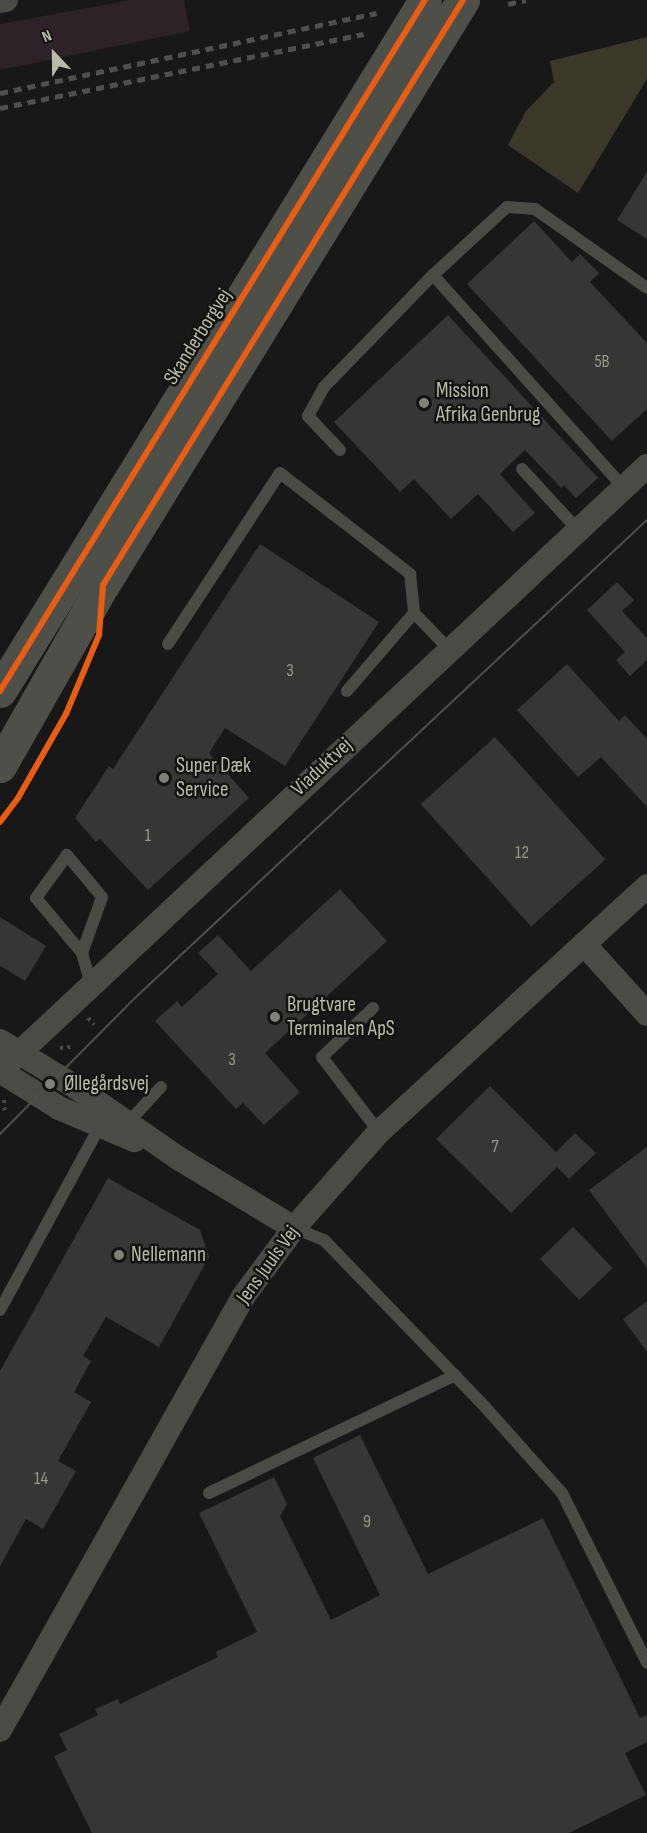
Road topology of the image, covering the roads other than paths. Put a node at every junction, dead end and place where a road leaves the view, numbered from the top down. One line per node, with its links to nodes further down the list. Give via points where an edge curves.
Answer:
1 (6, 0): 4 (street)
2 (425, 0): 15 (main road, Skanderborgvej)
3 (463, 0): 17 (main road, via 103,585)
4 (0, 1)
5 (433, 275): 6 (lane, via 507,207 535,209); 7 (lane, via 324,387 308,416); 10 (lane)
6 (647, 288)
7 (340, 450)
8 (647, 466): 10 (street, Viaduktvej)
9 (522, 469): 11 (lane)
10 (624, 488): 11 (street, Viaduktvej)
11 (578, 530): 14 (street, Viaduktvej)
12 (414, 613): 13 (lane, via 410,574 280,473); 14 (lane); 16 (lane)
13 (168, 644)
14 (449, 649): 21 (street, Viaduktvej)
15 (0, 691)
16 (347, 691)
17 (0, 766)
18 (647, 886): 19 (street, Jens Juuls Vej)
19 (584, 944): 23 (street); 28 (street, Jens Juuls Vej)
20 (82, 953): 20 (lane, via 36,898 67,855 102,897); 21 (lane)
21 (91, 985): 24 (street, Viaduktvej)
22 (373, 1008): 28 (lane, via 322,1057)
23 (647, 1014)
24 (10, 1046): 25 (street, Viaduktvej); 27 (street)
25 (0, 1071): 27 (street, via 59,1108)
26 (161, 1087): 27 (lane)
27 (114, 1123): 29 (street); 30 (lane)
28 (379, 1132): 29 (street, Jens Juuls Vej)
29 (294, 1228): 31 (lane, via 324,1240); 34 (street, Jens Juuls Vej, via 237,1307)
30 (0, 1310)
31 (455, 1375): 32 (lane); 33 (lane, via 562,1493)
32 (209, 1493)
33 (647, 1663)
34 (0, 1730)

